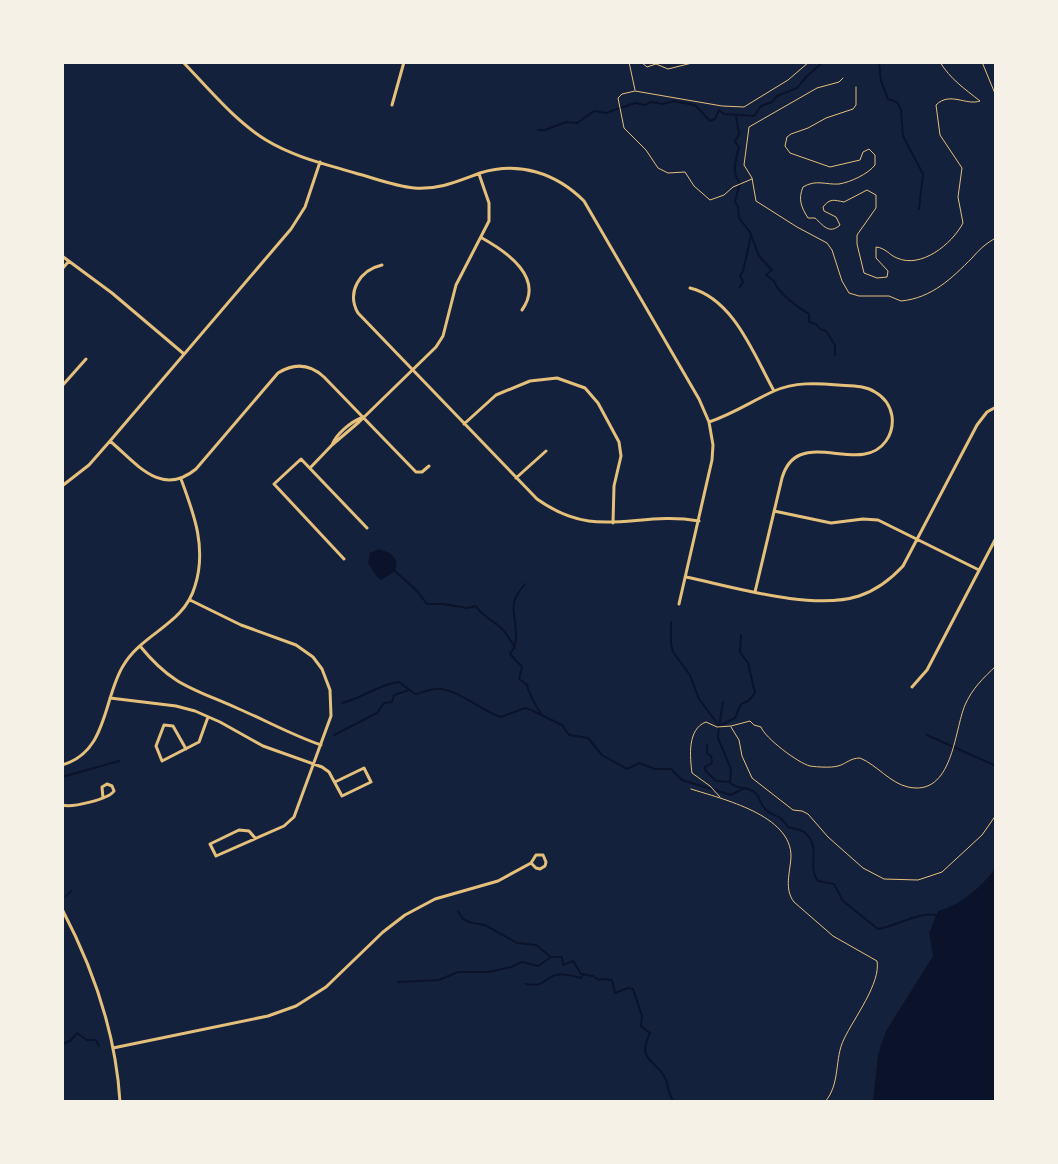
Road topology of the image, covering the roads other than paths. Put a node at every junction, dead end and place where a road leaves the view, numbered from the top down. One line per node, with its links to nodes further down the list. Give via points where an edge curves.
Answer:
1 (184, 62): 4 (street, via 253,130 278,147)
2 (404, 62): 3 (street)
3 (392, 106)
4 (320, 162): 5 (street, via 412,188 439,187); 13 (street, via 299,218)
5 (479, 174): 6 (street, via 490,213); 20 (street, via 507,168 534,170 565,185 584,201 699,399)
6 (482, 238): 12 (street, via 510,255 528,280 530,298); 15 (street, via 456,285 443,336)
7 (62, 256): 8 (street)
8 (69, 261): 10 (street); 13 (street)
9 (382, 265): 15 (street, via 363,275 354,290 353,302 358,313)
10 (62, 269)
11 (690, 288): 17 (street, via 709,296 730,315)
12 (522, 310)
13 (184, 354): 22 (street)
14 (86, 359): 16 (street)
15 (412, 370): 19 (street); 21 (street)
16 (62, 386)
17 (774, 391): 20 (street, via 731,415); 29 (street, via 811,383 863,387 884,398 892,420 885,443 873,452 816,451 792,459 782,478)
18 (996, 407): 34 (street, via 987,412 977,425)
19 (362, 417): 24 (street, via 416,472 422,472); 25 (street); 27 (street, via 318,372 292,366 271,380 196,469)
20 (709, 422): 30 (street, via 712,460)
21 (464, 424): 26 (street); 31 (street, via 496,395 530,381 557,378 585,388 598,403 619,442 621,456 614,486)
22 (110, 441): 27 (street, via 150,474 165,480); 28 (street, via 89,465)
23 (546, 451): 26 (street)
24 (429, 466)
25 (310, 468): 32 (street); 35 (street, via 301,459 274,484)
26 (516, 478): 31 (street, via 558,512 581,521)
27 (181, 479): 39 (street, via 194,514 200,544 199,571)
28 (62, 486)
29 (774, 511): 34 (street, via 831,523 878,520); 38 (street)
30 (699, 522): 31 (street, via 672,517); 37 (street)
31 (614, 523)
32 (366, 528)
33 (996, 538): 36 (street)
34 (918, 539): 36 (street); 38 (street, via 894,575 859,596 830,600)
35 (344, 559)
36 (978, 570): 42 (street, via 927,670)
37 (686, 576): 38 (street); 40 (street)
38 (755, 592)
39 (190, 600): 41 (street, via 178,617); 45 (street, via 240,625 296,645 313,657 326,678 332,703)
40 (679, 604)
41 (140, 646): 43 (street, via 123,665); 45 (street, via 161,670 183,686)
42 (912, 687)
43 (110, 698): 44 (street, via 176,706); 48 (street, via 94,741 82,755)
44 (208, 717): 46 (street, via 199,742); 47 (street, via 262,746)
45 (321, 745): 47 (street)
46 (186, 748): 46 (street, via 162,761 156,746 164,725 173,726)
47 (314, 764): 49 (street, via 326,769); 52 (street, via 294,817 284,826)
48 (62, 765)
49 (335, 782): 49 (street, via 342,796 371,782 364,768)
50 (103, 798): 50 (street, via 112,794 112,786 102,787); 51 (street, via 71,807)
51 (62, 805)
52 (255, 838): 52 (street, via 216,856 210,844 239,830 249,831)
53 (532, 863): 53 (street, via 533,857 539,854 546,862 540,869); 55 (street, via 498,881 435,899 411,911 382,932 326,987 296,1006 268,1016)
54 (62, 909): 55 (street, via 96,988)
55 (113, 1048): 56 (street)
56 (120, 1102)

